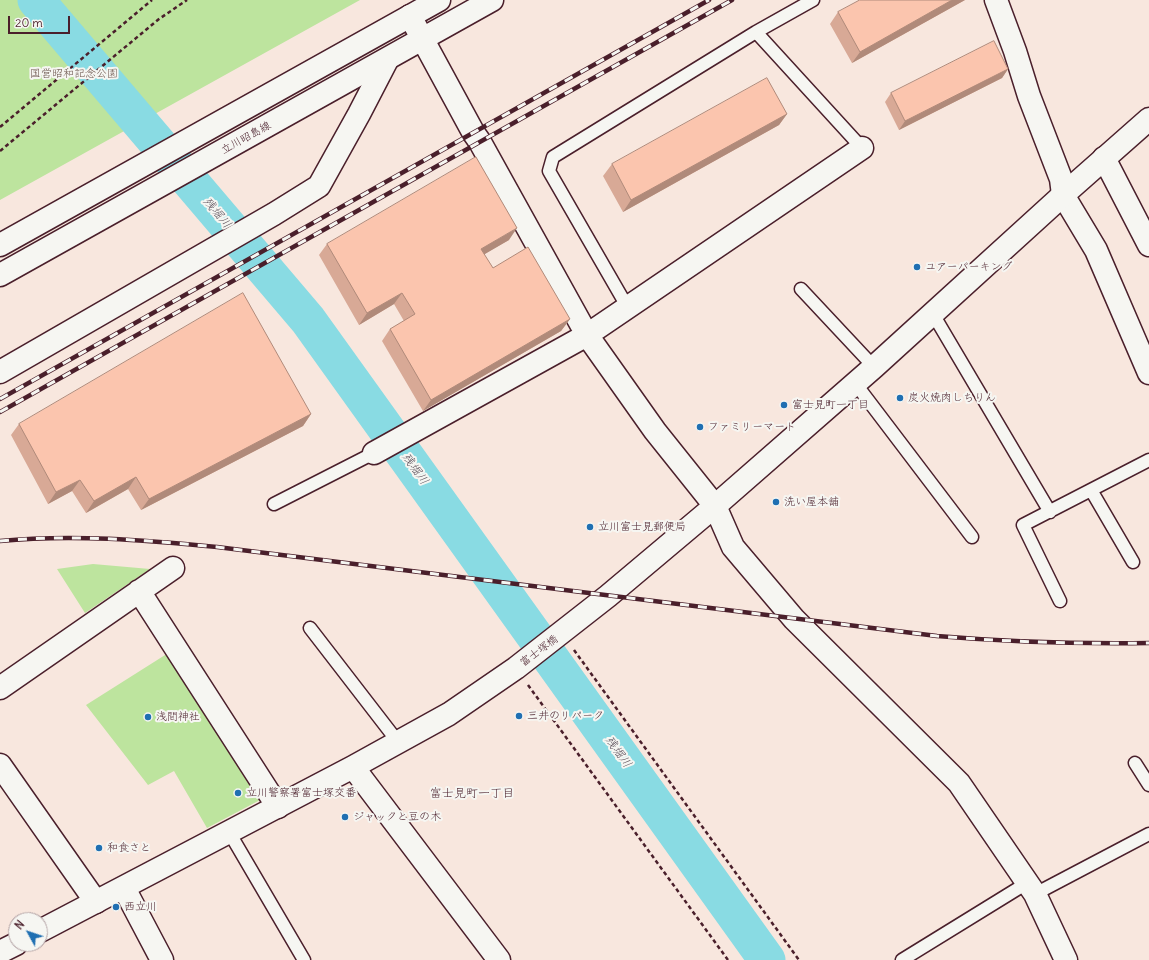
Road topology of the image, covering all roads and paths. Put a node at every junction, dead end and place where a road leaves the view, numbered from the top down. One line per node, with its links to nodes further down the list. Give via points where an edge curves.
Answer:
1 (152, 0): 12 (path)
2 (187, 0): 14 (path, via 148,28)
3 (439, 0): 7 (street)
4 (492, 0): 9 (street, 立川昭島線)
5 (813, 0): 8 (lane)
6 (996, 0): 16 (street, via 1061,179)
7 (410, 16): 9 (street); 17 (street)
8 (756, 32): 13 (lane); 21 (lane, via 553,157 549,172)
9 (423, 38): 10 (street, 立川昭島線); 23 (street)
10 (387, 60): 19 (street, 立川昭島線); 25 (street, via 318,186)
11 (1149, 119): 15 (street, 富士塚橋)
12 (0, 126)
13 (862, 148): 21 (street)
14 (0, 151)
15 (1104, 158): 16 (street, 富士塚橋); 18 (street)
16 (1063, 195): 22 (street, 富士塚橋); 26 (street, via 1096,250)
17 (0, 245)
18 (1149, 245)
19 (0, 275)
20 (801, 289): 24 (lane)
21 (628, 308): 23 (street)
22 (933, 314): 24 (street, 富士塚橋); 33 (lane)
23 (587, 335): 28 (street); 32 (street, via 655,431)
24 (874, 367): 27 (street, 富士塚橋)
25 (0, 372)
26 (1149, 373)
27 (855, 383): 32 (street, 富士塚橋); 34 (lane)
28 (374, 453): 31 (lane)
29 (1149, 460): 30 (lane)
30 (1091, 490): 33 (lane); 35 (lane)
31 (274, 504)
32 (715, 506): 40 (street, 富士塚橋); 52 (street, via 733,547 794,619 959,784)
33 (1050, 512): 38 (lane, via 1023,525)
34 (972, 537)
35 (1133, 562)
36 (173, 568): 37 (street)
37 (139, 591): 42 (street); 48 (street)
38 (1060, 601)
39 (310, 628): 43 (lane)
40 (561, 634): 41 (street, 富士塚橋); 59 (path)
41 (516, 668): 43 (street, 富士塚橋, via 450,714); 58 (path)
42 (0, 688)
43 (398, 742): 46 (street, 富士塚橋)
44 (1135, 764): 47 (lane)
45 (0, 765): 53 (street)
46 (353, 767): 48 (street, 富士塚橋); 57 (street)
47 (1149, 785)
48 (278, 807): 49 (street, 富士塚橋)
49 (229, 832): 51 (street, 富士塚橋); 56 (lane)
50 (1149, 834): 52 (lane)
51 (124, 888): 53 (street, 富士塚橋); 55 (street)
52 (1031, 889): 60 (lane); 61 (street)
53 (96, 902): 54 (street, 富士塚橋)
54 (48, 927)
55 (162, 960)
56 (304, 960)
57 (500, 960)
58 (728, 960)
59 (800, 960)
60 (902, 960)
61 (1066, 960)

